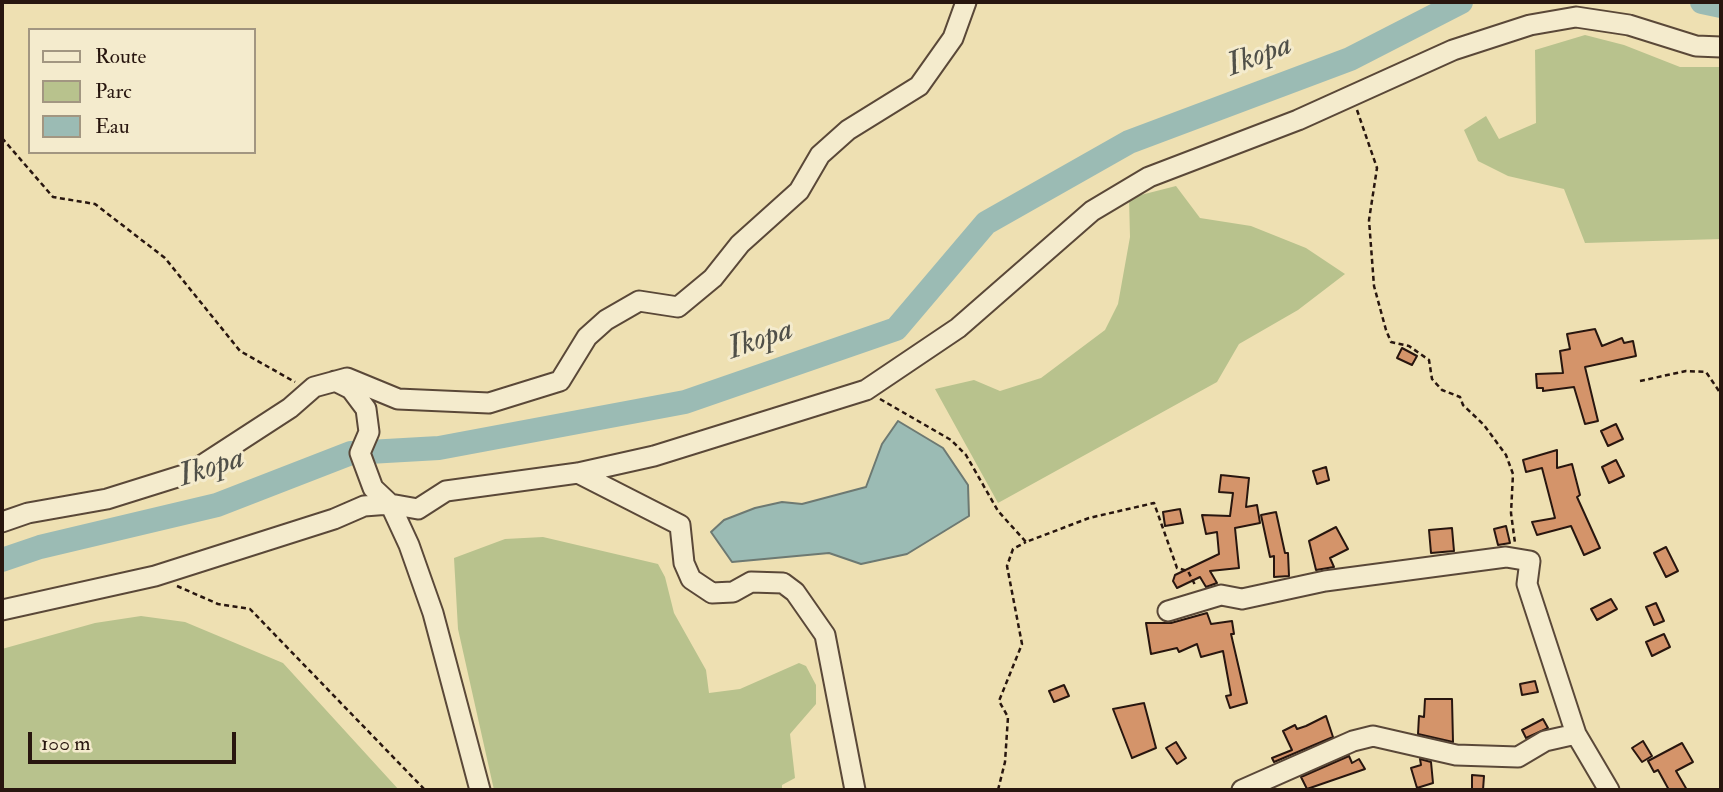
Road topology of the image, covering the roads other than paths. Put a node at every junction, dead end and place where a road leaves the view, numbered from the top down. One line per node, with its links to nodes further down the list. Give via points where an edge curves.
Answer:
1 (966, 2): 4 (street, via 953,38 919,86 848,130 820,155 799,191 678,307 639,301 587,337 560,381 489,403 398,399)
2 (1721, 47): 6 (street, via 1696,47 1629,25 1576,16 1530,25 1453,50 1298,120 1149,177 1092,211 958,328 866,390 654,456)
3 (335, 381): 4 (street, via 347,378); 5 (street, via 351,389); 8 (street, via 314,387 290,408 190,472 107,499)
4 (383, 392): 5 (street, via 365,400)
5 (366, 409): 7 (street, via 369,432 360,453 373,488)
6 (578, 473): 7 (street, via 446,491 418,509); 13 (street, via 680,524 684,563 691,579 712,593 733,592 751,582 782,583 795,592 825,635)
7 (390, 504): 9 (street, via 364,506 155,576); 12 (street, via 433,613)
8 (2, 522)
9 (2, 610)
10 (1168, 611): 11 (street, via 1221,595 1242,599 1325,581 1518,557 1530,561 1527,584)
11 (1576, 734): 14 (street, via 1545,741 1518,757 1456,755 1373,736); 15 (street)
12 (480, 790)
13 (855, 790)
14 (1242, 790)
15 (1609, 790)

